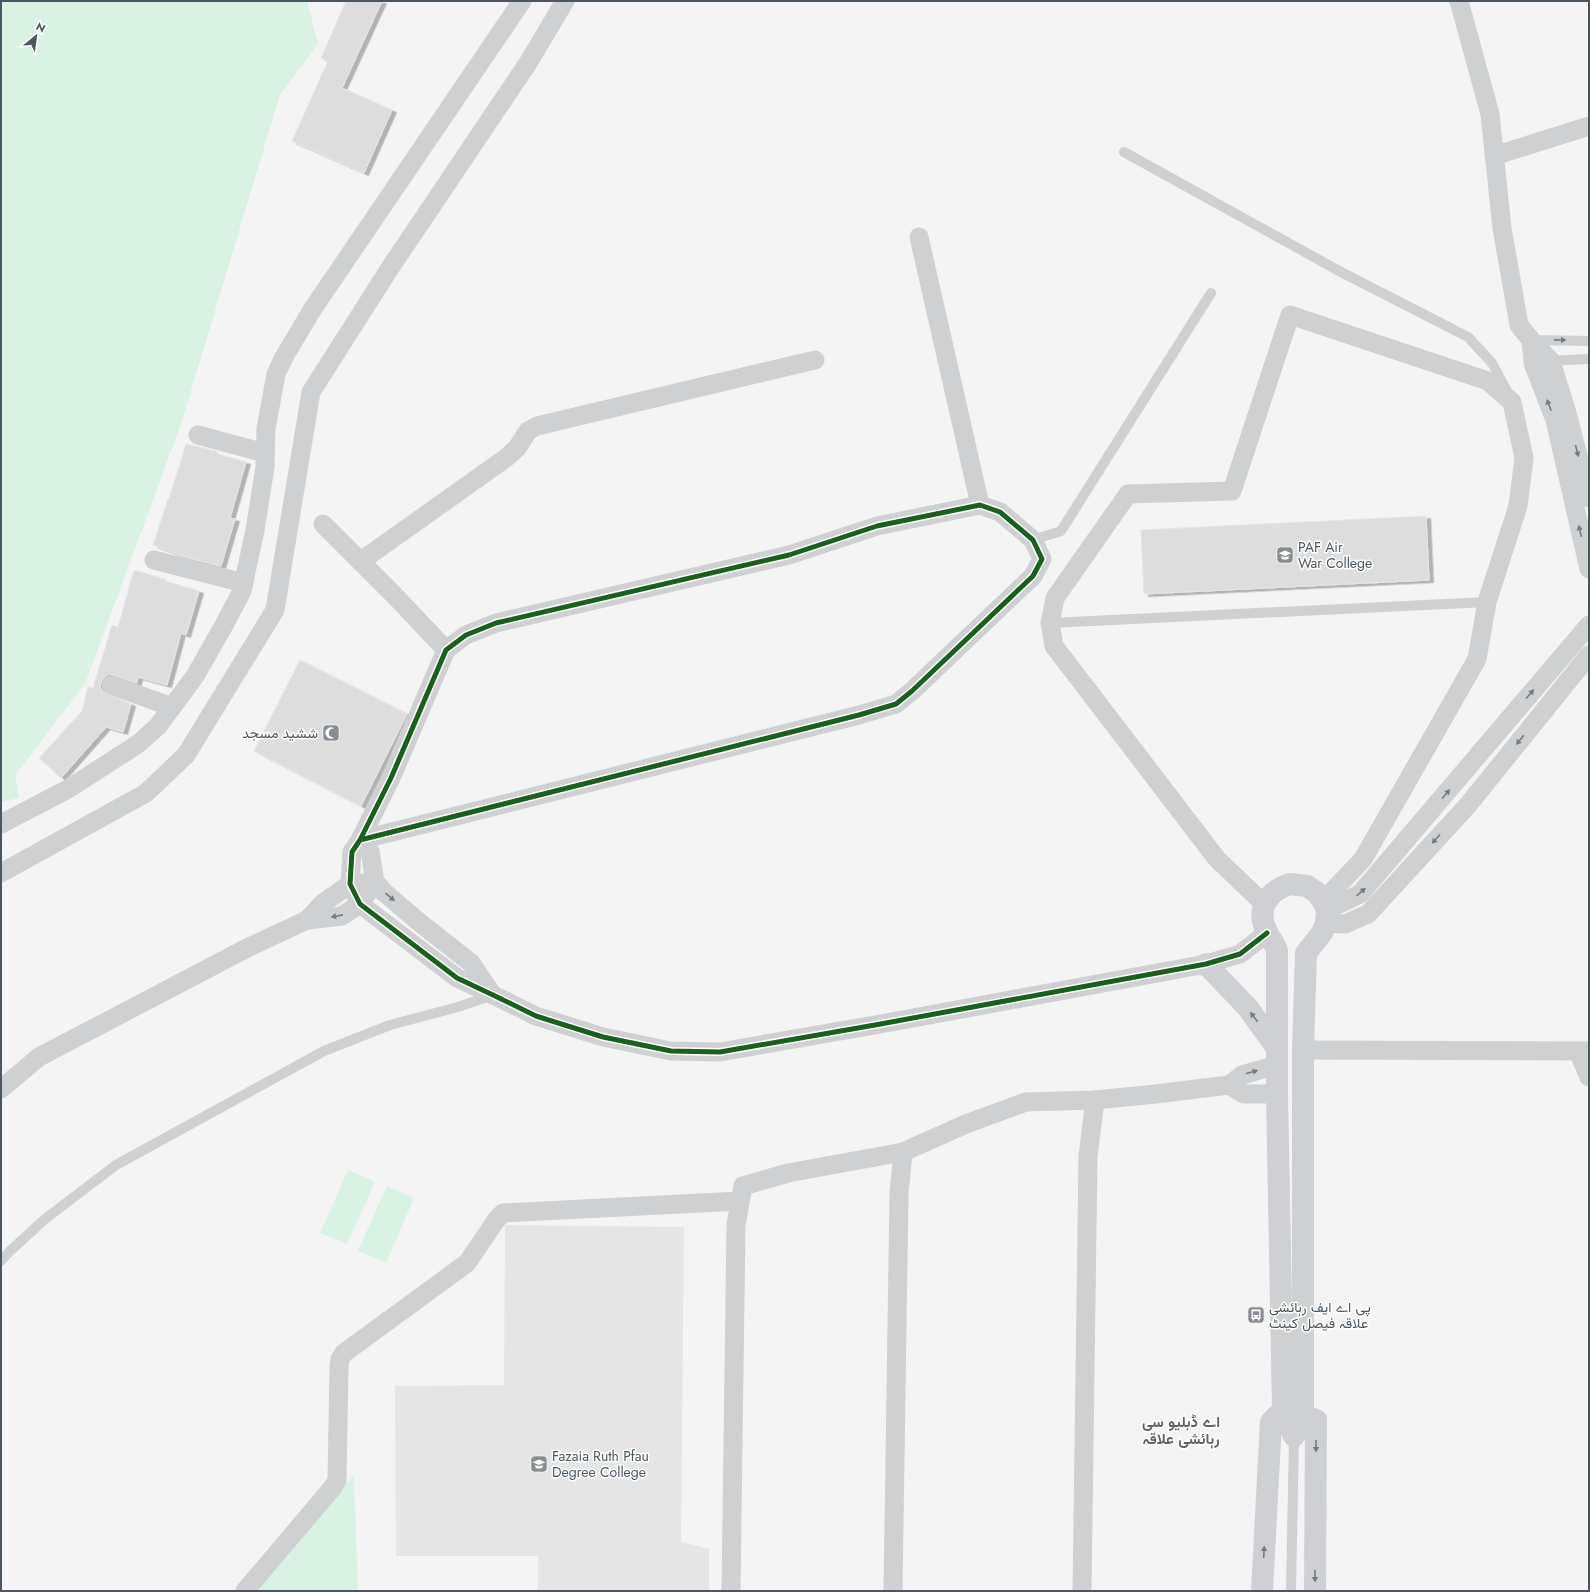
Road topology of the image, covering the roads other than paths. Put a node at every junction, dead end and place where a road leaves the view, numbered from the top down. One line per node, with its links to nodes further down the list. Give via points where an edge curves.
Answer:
1 (522, 1): 16 (street, via 325,291 284,357 271,394)
2 (565, 1): 34 (street, via 528,63 390,268 311,392 274,610 186,755 146,793)
3 (1459, 1): 6 (street, via 1490,114)
4 (1589, 126): 6 (street)
5 (1124, 152): 14 (lane, via 1340,272 1468,337 1492,363)
6 (1494, 156): 9 (street, via 1502,228 1519,325)
7 (919, 237): 18 (street)
8 (1211, 293): 20 (lane, via 1061,530)
9 (1531, 340): 10 (lane, one-way to 10); 13 (street)
10 (1589, 341)
11 (1589, 359): 13 (lane)
12 (815, 360): 22 (street, via 537,426 528,431 517,448 506,458)
13 (1542, 362): 17 (street, one-way to 17, via 1567,413); 23 (street, one-way to 13)
14 (1512, 402): 25 (street, via 1524,458 1518,506); 26 (street, via 1488,382 1290,315 1232,491 1128,494 1056,598)
15 (198, 436): 16 (street)
16 (265, 453): 24 (street, via 255,530)
17 (1589, 498)
18 (980, 505): 20 (street, via 1000,512); 28 (street, via 877,526 789,555 496,623 466,635)
19 (323, 524): 22 (street)
20 (1032, 540): 33 (street, via 1042,559 1033,576 896,704)
21 (154, 560): 24 (street)
22 (361, 561): 28 (street)
23 (1589, 569)
24 (244, 583): 31 (street, via 195,676)
25 (1487, 602): 26 (lane); 39 (street, via 1477,659 1362,859)
26 (1050, 623): 38 (street, via 1054,646 1217,859)
27 (1589, 625): 39 (street, one-way to 27, via 1360,894)
28 (446, 650): 33 (street, via 391,778)
29 (1589, 655): 39 (street, one-way to 39, via 1468,805 1368,914 1345,924)
30 (111, 685): 31 (street)
31 (172, 707): 32 (street, via 158,726 138,744 68,789)
32 (1, 824)
33 (360, 840): 35 (street, via 370,851); 36 (street, via 352,852)
34 (1, 873)
35 (375, 882): 36 (street); 37 (street); 43 (street, one-way to 43, via 414,918 471,963)
36 (350, 884): 37 (street); 40 (street, via 323,903)
37 (360, 904): 40 (street, one-way to 40, via 342,916); 43 (street, via 457,978)
38 (1264, 904): 39 (street, via 1270,894 1280,887 1290,884 1307,886 1316,892); 41 (street, via 1262,915)
39 (1325, 912): 44 (street, via 1322,933 1306,953)
40 (306, 920): 49 (street, via 248,947 39,1057)
41 (1267, 933): 42 (street, via 1240,954); 46 (street, via 1277,951)
42 (1206, 964): 43 (street, via 720,1052 671,1050 603,1037 536,1016); 46 (street, one-way to 42, via 1248,1008)
43 (493, 995): 56 (lane, via 458,1008 390,1025 324,1051 116,1165 45,1219)
44 (1303, 1050): 45 (street); 53 (street)
45 (1583, 1051): 47 (street)
46 (1277, 1057): 48 (street, one-way to 46, via 1242,1075); 50 (street)
47 (1589, 1076)
48 (1229, 1085): 50 (street, via 1244,1094); 51 (street)
49 (1, 1089)
50 (1277, 1094): 54 (street)
51 (1094, 1100): 52 (street, via 1026,1102 966,1124); 63 (street, via 1088,1156)
52 (903, 1152): 55 (street, via 788,1173 743,1186); 62 (street, via 899,1194)
53 (1304, 1162): 54 (street); 58 (street)
54 (1279, 1164): 57 (street)
55 (740, 1201): 60 (street, via 503,1213 467,1264 344,1353 339,1367 337,1480); 61 (street, via 736,1225)
56 (1, 1261)
57 (1283, 1410): 59 (street); 64 (street, one-way to 57, via 1271,1422)
58 (1303, 1415): 59 (street); 66 (street, one-way to 66, via 1316,1420)
59 (1294, 1436): 65 (lane)
60 (245, 1591)
61 (731, 1591)
62 (893, 1591)
63 (1082, 1591)
64 (1262, 1591)
65 (1291, 1591)
66 (1315, 1591)

